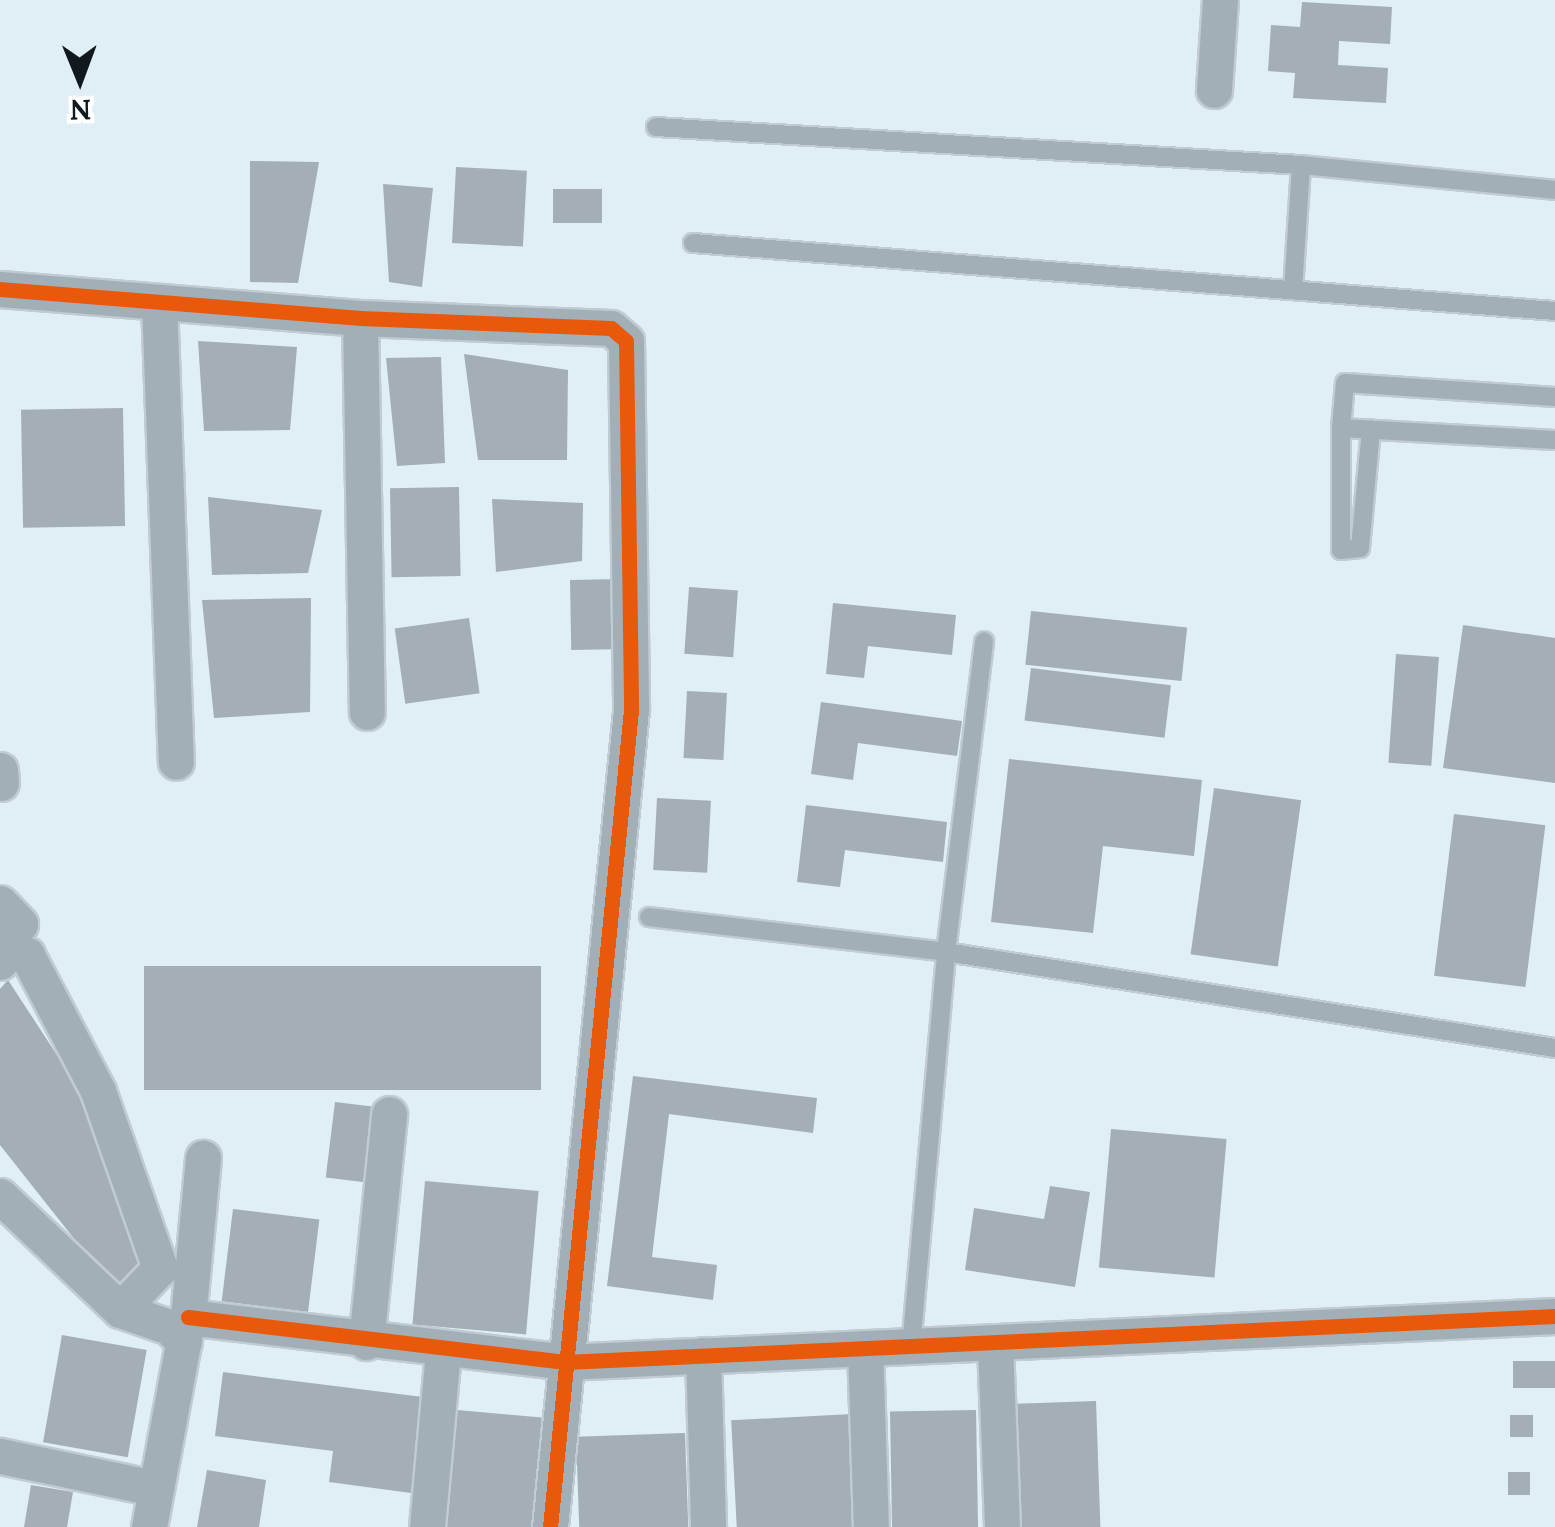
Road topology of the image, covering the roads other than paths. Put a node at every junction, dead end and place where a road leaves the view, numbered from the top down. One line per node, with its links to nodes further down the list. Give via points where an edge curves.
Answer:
1 (1220, 0): 2 (street)
2 (1214, 90)
3 (656, 126): 4 (lane)
4 (1302, 165): 5 (lane); 8 (lane)
5 (1555, 190)
6 (694, 243): 8 (lane)
7 (0, 289): 9 (street)
8 (1293, 290): 10 (lane)
9 (159, 302): 11 (street); 18 (street)
10 (1555, 311)
11 (360, 318): 17 (street); 39 (street, via 611,328 626,341 631,710)
12 (1555, 398): 13 (lane, via 1346,383)
13 (1342, 428): 14 (lane); 14 (lane, via 1341,550 1360,548)
14 (1371, 430): 15 (lane)
15 (1555, 440)
16 (984, 641): 24 (lane)
17 (367, 712)
18 (176, 762)
19 (0, 770): 20 (street)
20 (1, 783)
21 (0, 903): 23 (street, via 20,924)
22 (650, 917): 24 (lane)
23 (0, 945)
24 (946, 952): 26 (lane); 35 (lane)
25 (0, 962): 30 (street, via 10,950 26,955 98,1091 160,1268)
26 (1555, 1048)
27 (389, 1114): 33 (street)
28 (202, 1158): 32 (street)
29 (0, 1196): 30 (street)
30 (120, 1310): 32 (street)
31 (1555, 1316): 34 (street)
32 (186, 1329): 33 (street); 41 (street)
33 (366, 1342): 37 (street)
34 (995, 1344): 35 (street); 47 (street)
35 (911, 1347): 36 (street)
36 (865, 1348): 38 (street); 46 (street)
37 (443, 1350): 39 (street); 43 (street)
38 (704, 1355): 39 (street); 45 (street)
39 (565, 1362): 44 (street)
40 (0, 1456): 41 (street)
41 (155, 1488): 42 (street)
42 (150, 1527)
43 (426, 1527)
44 (550, 1527)
45 (708, 1527)
46 (871, 1527)
47 (1002, 1527)

